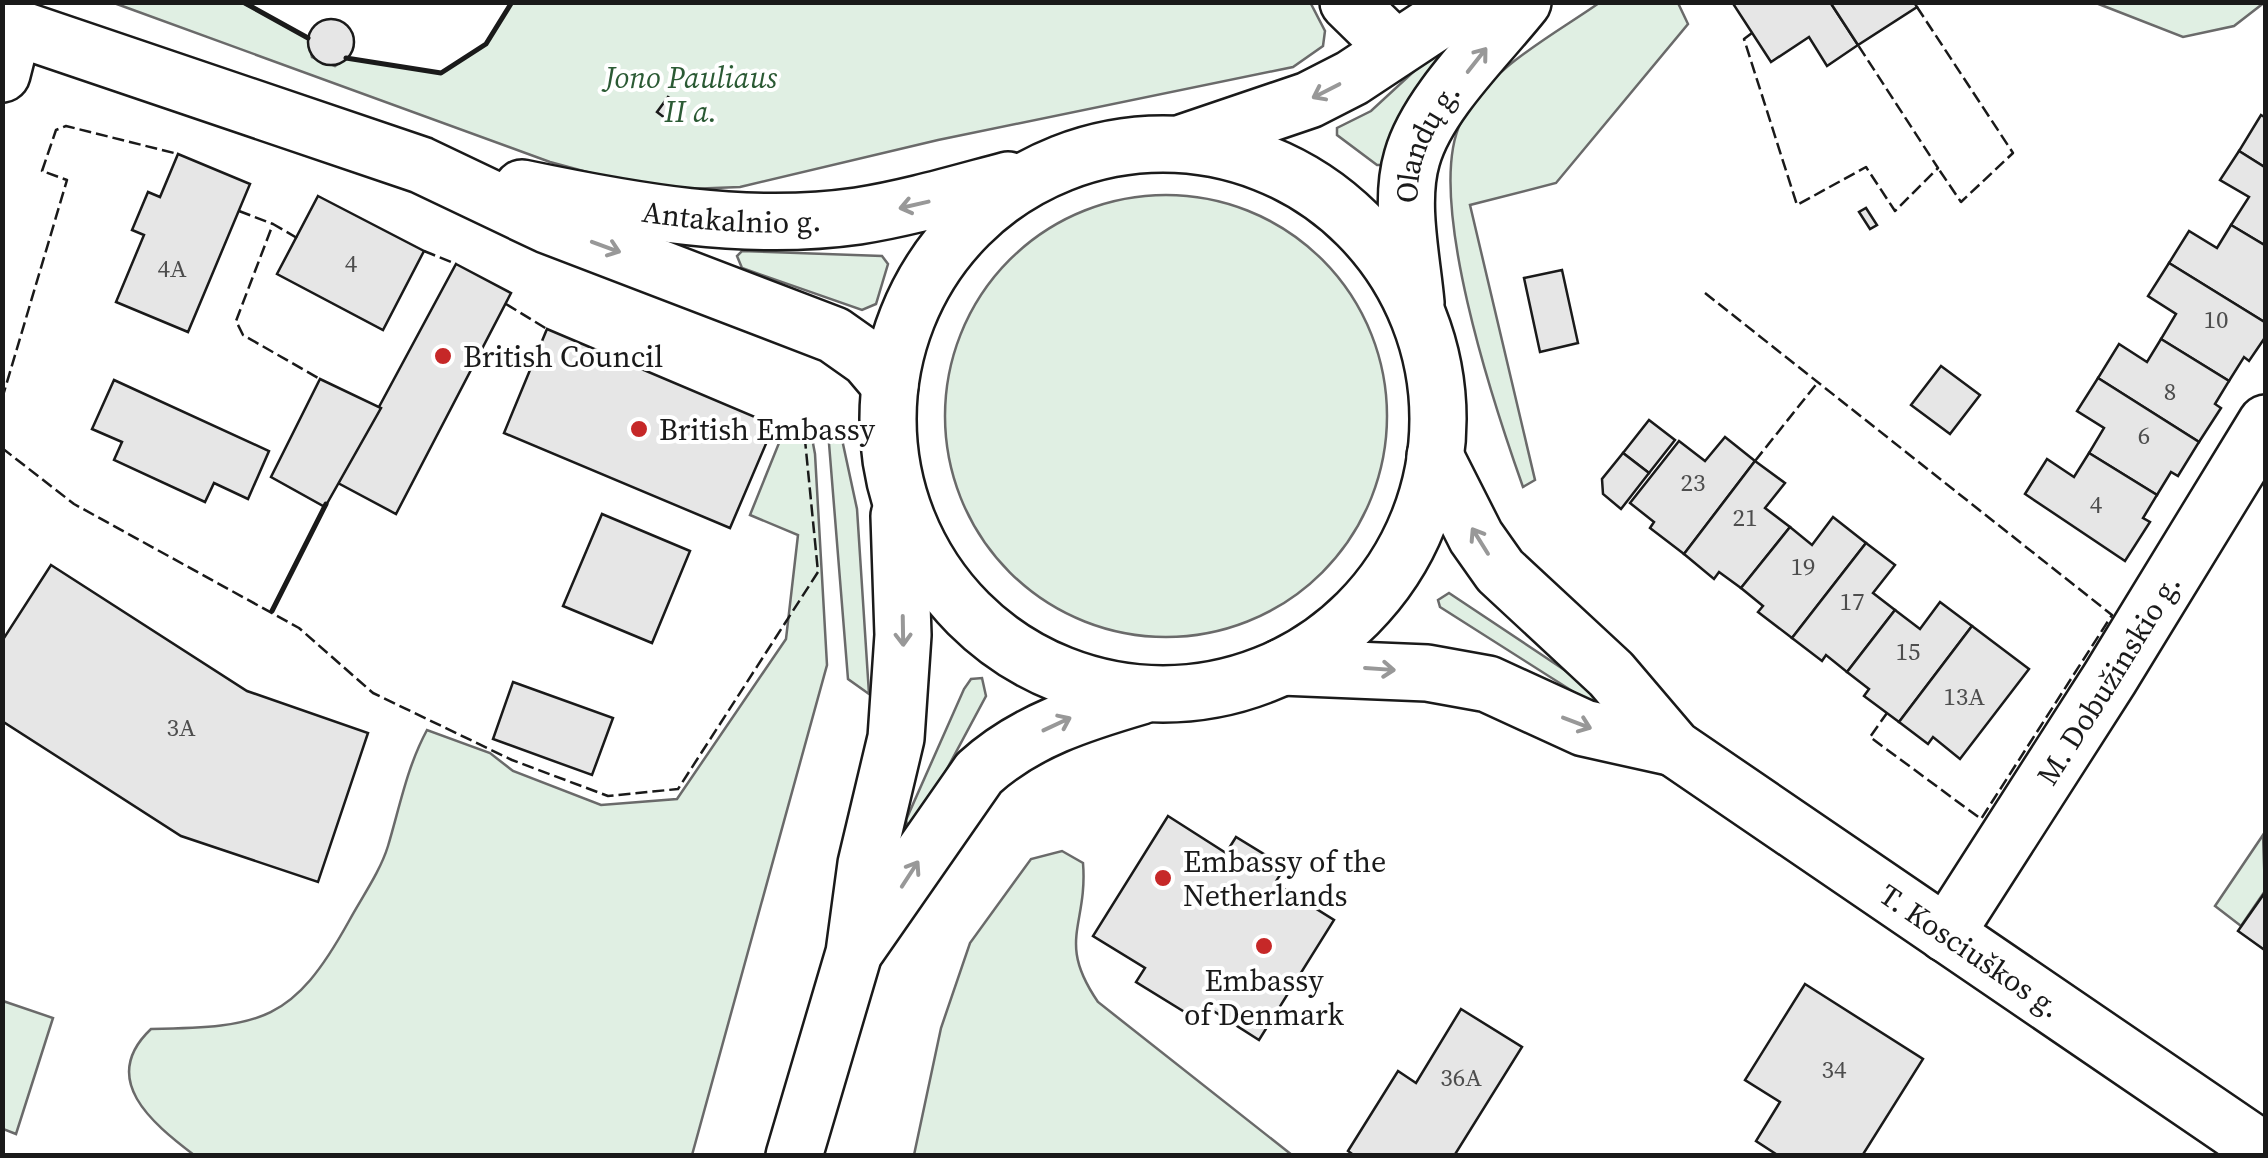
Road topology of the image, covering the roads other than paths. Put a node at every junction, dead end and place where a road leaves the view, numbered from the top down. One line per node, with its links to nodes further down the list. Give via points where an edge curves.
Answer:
1 (1348, 2): 5 (main road)
2 (1468, 2): 5 (main road)
3 (1522, 2): 9 (main road, Olandų g., one-way to 3, via 1412,159 1426,124)
4 (6, 41): 7 (main road, Antakalnio g.)
5 (1394, 48): 6 (main road, one-way to 6, via 1309,100)
6 (1177, 144): 8 (main road, via 1094,152); 9 (main road, via 1248,157 1330,200 1392,267)
7 (421, 166): 8 (main road, Antakalnio g., one-way to 7, via 856,216 731,222); 10 (main road, Antakalnio g., one-way to 10, via 547,225 834,335)
8 (1042, 170): 10 (main road, via 1000,196 934,266 910,308)
9 (1416, 311): 12 (main road, via 1432,358)
10 (890, 385): 13 (main road, via 888,435)
11 (2266, 423): 17 (main road, M. Dobužinskio g.)
12 (1435, 456): 14 (main road, via 1423,509 1400,558 1368,602 1328,639); 16 (main road, T. Kosciuškos g., one-way to 12, via 1611,674 1500,571)
13 (898, 498): 15 (main road, via 919,548 949,593 988,632 1033,662 1082,682); 18 (main road, one-way to 18, via 902,684)
14 (1282, 667): 15 (main road, via 1234,685); 16 (main road, T. Kosciuškos g., one-way to 16, via 1390,670 1488,684 1584,728)
15 (1144, 695): 18 (main road, one-way to 15, via 979,773 1001,753 1077,715)
16 (1674, 748): 17 (main road, T. Kosciuškos g.)
17 (1946, 934): 19 (main road, T. Kosciuškos g.)
18 (854, 953): 20 (main road)
19 (2266, 1152)
20 (794, 1156)

